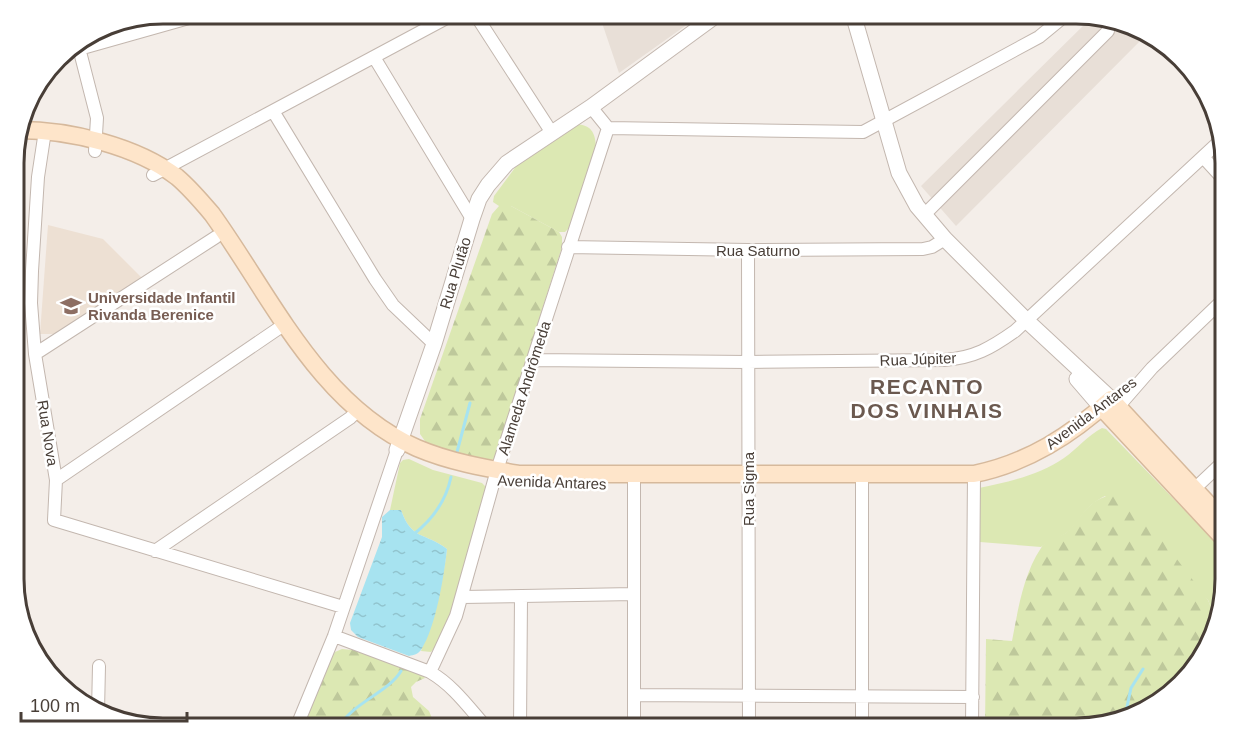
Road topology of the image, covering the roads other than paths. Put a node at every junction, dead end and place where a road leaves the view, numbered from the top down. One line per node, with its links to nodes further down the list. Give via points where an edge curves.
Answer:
1 (164, 24): 8 (street)
2 (435, 24): 10 (street)
3 (481, 24): 16 (street)
4 (703, 24): 11 (street, Rua Plutão)
5 (856, 24): 13 (street)
6 (1055, 24): 13 (street, via 1039,37)
7 (1108, 31): 25 (street)
8 (97, 41)
9 (80, 52): 19 (street, via 97,118)
10 (374, 57): 12 (street); 26 (street)
11 (591, 107): 14 (street); 16 (street, Rua Plutão)
12 (273, 111): 23 (street); 34 (street, via 381,288)
13 (884, 121): 14 (street, via 858,134); 25 (street, via 904,185)
14 (608, 128): 29 (street, Alameda Andrômeda)
15 (28, 132): 17 (main road, Avenida Antares)
16 (552, 133): 26 (street, Rua Plutão, via 501,169 479,199)
17 (45, 136): 18 (main road, Avenida Antares); 19 (main road, Avenida Antares); 35 (street, Rua Nova, via 38,177 32,271)
18 (27, 138)
19 (96, 146): 23 (main road, Avenida Antares)
20 (1214, 147): 21 (street, Rua Júpiter)
21 (1203, 157): 22 (street); 32 (street, Rua Júpiter)
22 (1215, 170)
23 (159, 172): 24 (main road, Avenida Antares, via 182,195)
24 (196, 202): 27 (main road, Avenida Antares); 33 (main road, Avenida Antares, via 224,230)
25 (924, 215): 28 (street)
26 (472, 219): 34 (street, Rua Plutão)
27 (216, 237): 33 (main road, Avenida Antares); 35 (street)
28 (945, 239): 30 (street, Rua Saturno, via 923,249); 32 (street)
29 (568, 247): 30 (street, Rua Saturno); 36 (street, Alameda Andrômeda)
30 (748, 250): 37 (street, Rua Sigma)
31 (1215, 308): 38 (street, Avenida Antares)
32 (1026, 320): 37 (street, Rua Júpiter, via 983,352 956,359); 38 (street)
33 (281, 327): 39 (main road, Avenida Antares, via 314,379); 45 (street)
34 (434, 344): 40 (street, Rua Plutão)
35 (35, 354): 45 (street, Rua Nova)
36 (533, 360): 37 (street, Rua Júpiter); 42 (street, Alameda Andrômeda)
37 (748, 362): 46 (street, Rua Sigma)
38 (1110, 407): 43 (main road, Avenida Antares, via 1074,443 1044,462 1002,477); 48 (main road)
39 (354, 414): 40 (main road, Avenida Antares, via 374,436); 51 (street)
40 (398, 445): 42 (main road, Avenida Antares, via 444,469); 55 (street, Rua Plutão)
41 (1215, 469): 48 (street)
42 (496, 475): 44 (main road, Avenida Antares, via 519,484); 53 (street, Alameda Andrômeda)
43 (974, 478): 47 (main road, Avenida Antares); 62 (street)
44 (634, 479): 46 (main road, Avenida Antares); 52 (street)
45 (56, 480): 51 (street, Rua Nova, via 54,519)
46 (748, 480): 47 (main road, Avenida Antares); 60 (street, Rua Sigma)
47 (862, 480): 61 (street)
48 (1190, 493): 49 (main road); 50 (main road)
49 (1215, 514)
50 (1215, 527)
51 (155, 551): 55 (street)
52 (634, 594): 54 (street); 59 (street)
53 (462, 597): 54 (street); 58 (street, Alameda Andrômeda)
54 (521, 597): 66 (street)
55 (343, 607): 56 (street, Rua Plutão)
56 (334, 636): 58 (street); 64 (street, Rua Plutão)
57 (99, 666): 63 (street)
58 (430, 672): 65 (street, via 448,684)
59 (634, 695): 60 (street); 67 (street)
60 (749, 696): 61 (street); 68 (street, Rua Sigma)
61 (862, 697): 62 (street); 69 (street)
62 (973, 697): 70 (street)
63 (98, 701)
64 (300, 718)
65 (478, 718)
66 (520, 718)
67 (634, 718)
68 (749, 718)
69 (862, 718)
70 (972, 718)

